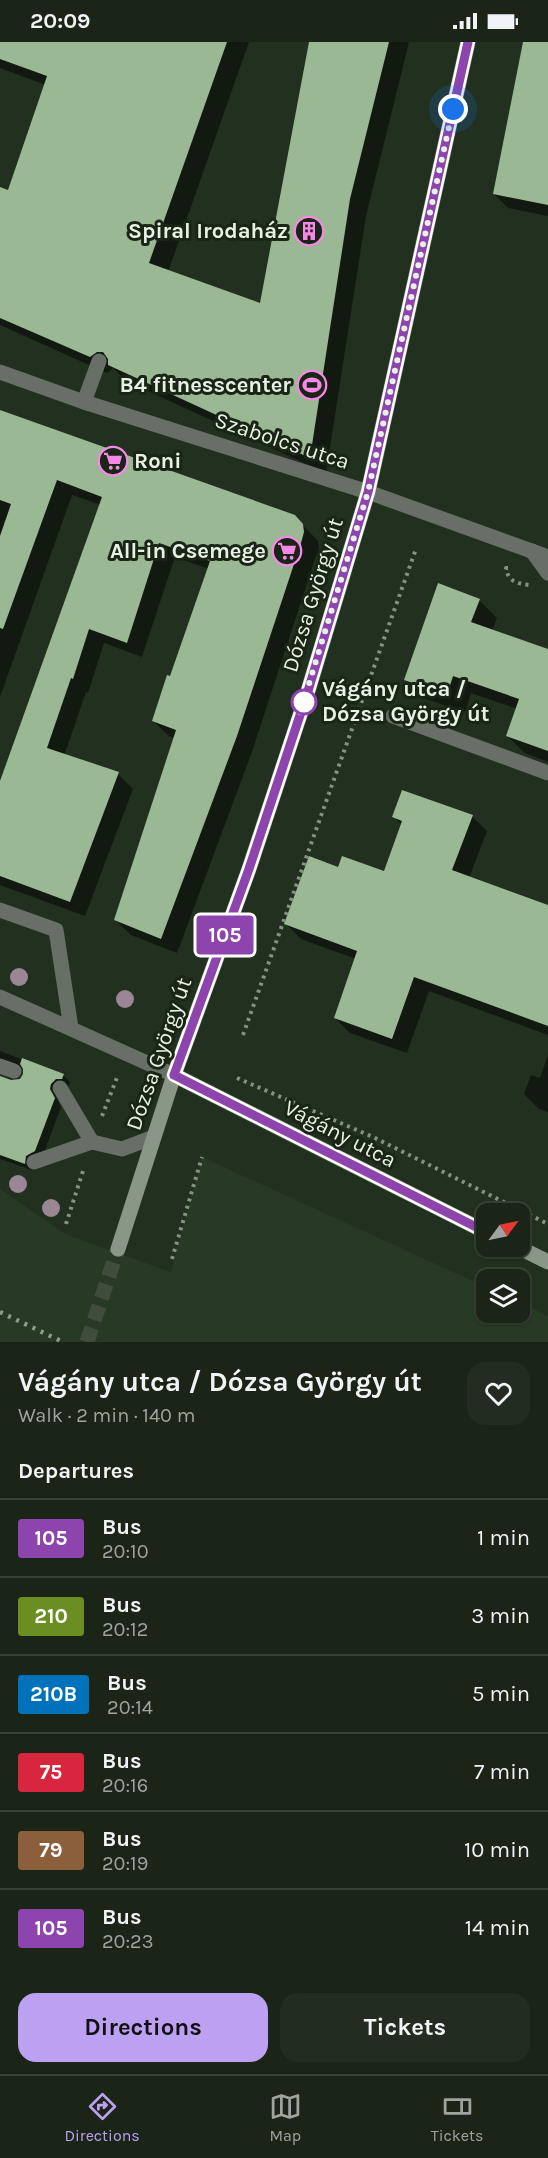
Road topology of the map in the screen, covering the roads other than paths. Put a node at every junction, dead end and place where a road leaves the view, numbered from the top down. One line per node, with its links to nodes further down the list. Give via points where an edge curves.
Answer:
1 (468, 42): 5 (main road, Dózsa György út)
2 (99, 361): 4 (street)
3 (0, 372): 4 (street, Szabolcs utca)
4 (84, 402): 5 (street, Szabolcs utca)
5 (368, 492): 6 (street, Szabolcs utca); 14 (main road, Dózsa György út, via 249,869)
6 (532, 551): 7 (street, Szabolcs utca); 8 (street)
7 (548, 557)
8 (548, 573)
9 (393, 716): 10 (street)
10 (548, 773)
11 (0, 910): 13 (street, via 56,930)
12 (0, 997): 13 (street)
13 (71, 1028): 14 (street)
14 (174, 1075): 16 (main road, Dózsa György út); 19 (main road, Vágány utca)
15 (60, 1088): 17 (street)
16 (154, 1137): 17 (street, via 122,1149); 20 (main road, Dózsa György út)
17 (92, 1143): 18 (street)
18 (34, 1162)
19 (476, 1227)
20 (118, 1249)
21 (530, 1253): 22 (main road)
22 (548, 1262)

